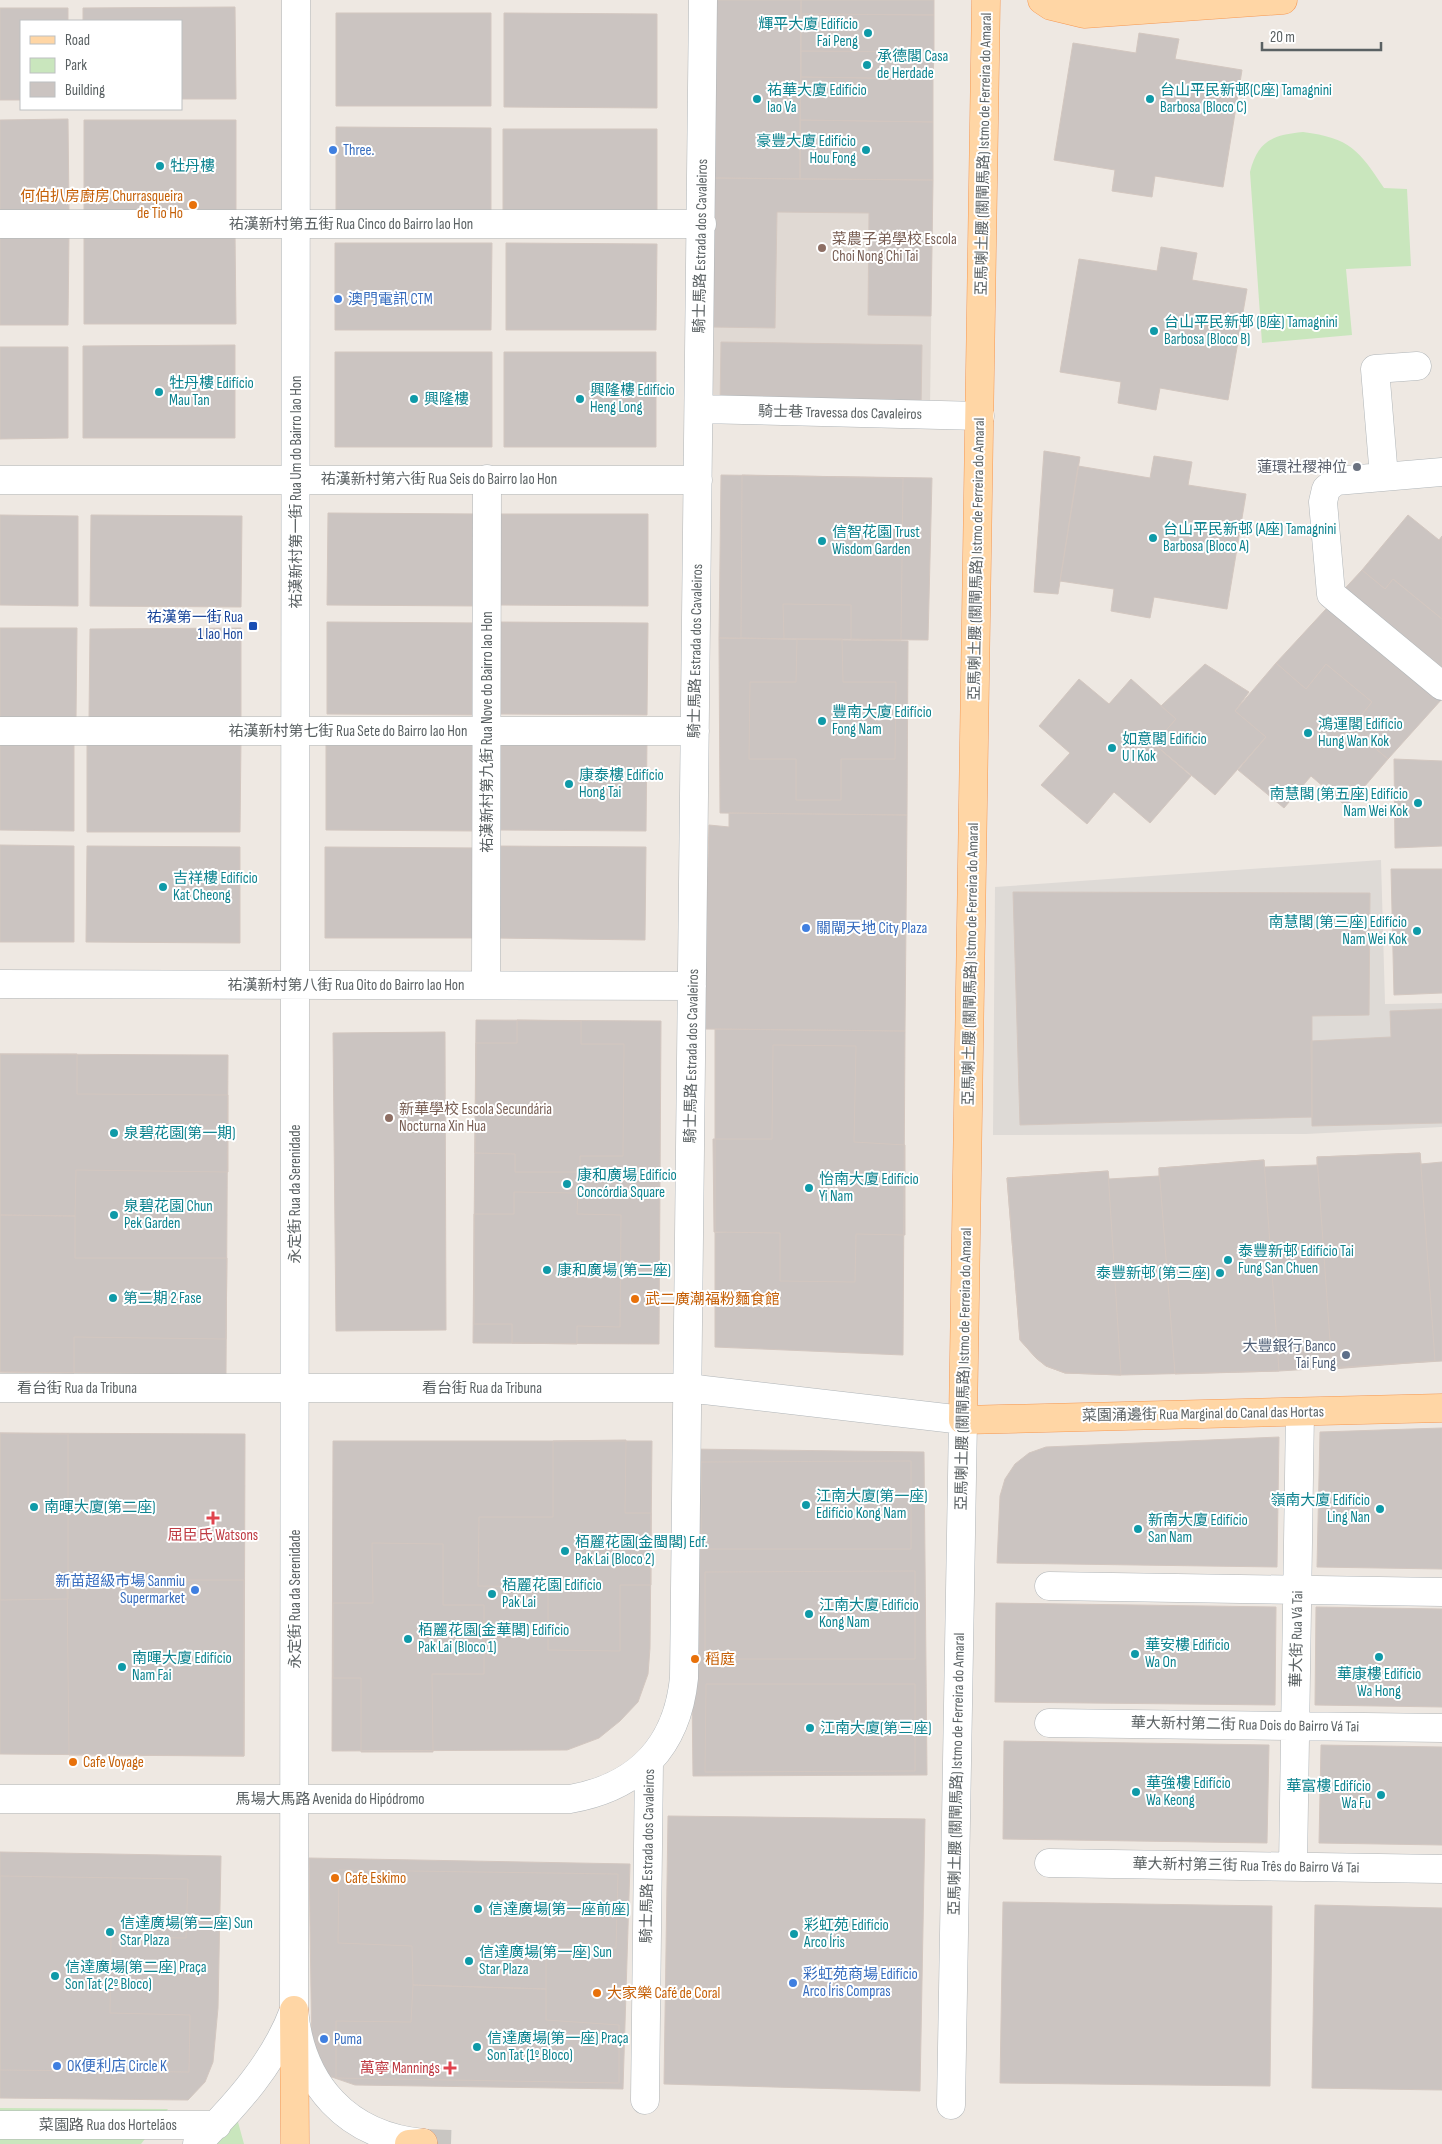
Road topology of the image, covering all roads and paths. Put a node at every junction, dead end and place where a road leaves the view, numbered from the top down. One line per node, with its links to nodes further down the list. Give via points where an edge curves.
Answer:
1 (296, 0): 7 (street, 祐漢新村第一街 Rua Um do Bairro Iao Hon)
2 (986, 0): 11 (main road, 亞馬喇土腰 (關閘馬路) Istmo de Ferreira do Amaral)
3 (1042, 0): 4 (main road, via 1051,6 1084,14)
4 (1283, 0)
5 (704, 2): 8 (street, 騎士馬路 Estrada dos Cavaleiros)
6 (0, 224): 7 (street, 祐漢新村第五街 Rua Cinco do Bairro Iao Hon)
7 (296, 224): 8 (street, 祐漢新村第五街 Rua Cinco do Bairro Iao Hon); 14 (street, 祐漢新村第一街 Rua Um do Bairro Iao Hon)
8 (702, 224): 10 (street, 騎士馬路 Estrada dos Cavaleiros)
9 (1417, 366): 13 (street, via 1375,369)
10 (700, 409): 11 (street, 騎士巷 Travessa dos Cavaleiros); 17 (street, 騎士馬路 Estrada dos Cavaleiros)
11 (980, 416): 32 (main road, 亞馬喇土腰 (關閘馬路) Istmo de Ferreira do Amaral)
12 (1442, 472): 13 (street)
13 (1384, 476): 18 (street, via 1336,481 1323,495 1330,594)
14 (296, 479): 15 (street, 祐漢新村第六街 Rua Seis do Bairro Iao Hon); 16 (street, 祐漢新村第六街 Rua Seis do Bairro Iao Hon); 20 (street, 祐漢新村第一街 Rua Um do Bairro Iao Hon)
15 (0, 480)
16 (487, 480): 17 (street, 祐漢新村第六街 Rua Seis do Bairro Iao Hon); 21 (street, 祐漢新村第九街 Rua Nove do Bairro Iao Hon)
17 (698, 480): 22 (street, 騎士馬路 Estrada dos Cavaleiros)
18 (1442, 686)
19 (0, 731): 20 (street, 祐漢新村第七街 Rua Sete do Bairro Iao Hon)
20 (296, 731): 21 (street, 祐漢新村第七街 Rua Sete do Bairro Iao Hon); 24 (street, 祐漢新村第一街 Rua Um do Bairro Iao Hon)
21 (487, 731): 22 (street, 祐漢新村第七街 Rua Sete do Bairro Iao Hon); 25 (street, 祐漢新村第九街 Rua Nove do Bairro Iao Hon)
22 (696, 731): 26 (street, 騎士馬路 Estrada dos Cavaleiros)
23 (0, 984): 24 (street, 祐漢新村第八街 Rua Oito do Bairro Iao Hon)
24 (296, 985): 25 (street, 祐漢新村第八街 Rua Oito do Bairro Iao Hon); 28 (street, 永定街 Rua da Serenidade)
25 (486, 985): 26 (street, 祐漢新村第八街 Rua Oito do Bairro Iao Hon)
26 (692, 986): 29 (street, 騎士馬路 Estrada dos Cavaleiros)
27 (0, 1388): 28 (street, 看台街 Rua da Tribuna)
28 (295, 1388): 29 (street, 看台街 Rua da Tribuna); 41 (street, 永定街 Rua da Serenidade)
29 (687, 1388): 32 (street, 看台街 Rua da Tribuna); 39 (street, 騎士馬路 Estrada dos Cavaleiros, via 683,1692 669,1736)
30 (1442, 1408): 31 (main road, 菜園涌邊街 Rua Marginal do Canal das Hortas)
31 (1300, 1412): 32 (main road, 菜園涌邊街 Rua Marginal do Canal das Hortas); 34 (street, 華大街 Rua Vá Tai)
32 (963, 1420): 47 (street, 亞馬喇土腰 (關閘馬路) Istmo de Ferreira do Amaral)
33 (1049, 1586): 34 (street)
34 (1297, 1590): 35 (street); 37 (street, 華大街 Rua Vá Tai)
35 (1442, 1592)
36 (1049, 1722): 37 (street, 華大新村第二街 Rua Dois do Bairro Vá Tai)
37 (1296, 1726): 38 (street, 華大新村第二街 Rua Dois do Bairro Vá Tai); 43 (street, 華大街 Rua Vá Tai)
38 (1442, 1728)
39 (649, 1762): 41 (street, 馬場大馬路 Avenida do Hipódromo, via 627,1780 609,1789 570,1799); 46 (street, 騎士馬路 Estrada dos Cavaleiros)
40 (0, 1799): 41 (street, 馬場大馬路 Avenida do Hipódromo)
41 (295, 1799): 45 (street, 永定街 Rua da Serenidade)
42 (1049, 1863): 43 (street, 華大新村第三街 Rua Três do Bairro Vá Tai)
43 (1293, 1867): 44 (street, 華大新村第三街 Rua Três do Bairro Vá Tai)
44 (1442, 1869)
45 (294, 2010): 49 (street, via 258,2074); 50 (street, 永定街 Rua da Serenidade, via 305,2062 328,2098 352,2120 371,2130 391,2138); 52 (main road)
46 (645, 2100)
47 (952, 2105)
48 (0, 2125): 49 (street, 菜園路 Rua dos Hortelãos)
49 (217, 2125): 51 (street)
50 (423, 2143): 53 (main road)
51 (197, 2144)
52 (295, 2144)
53 (409, 2144)

